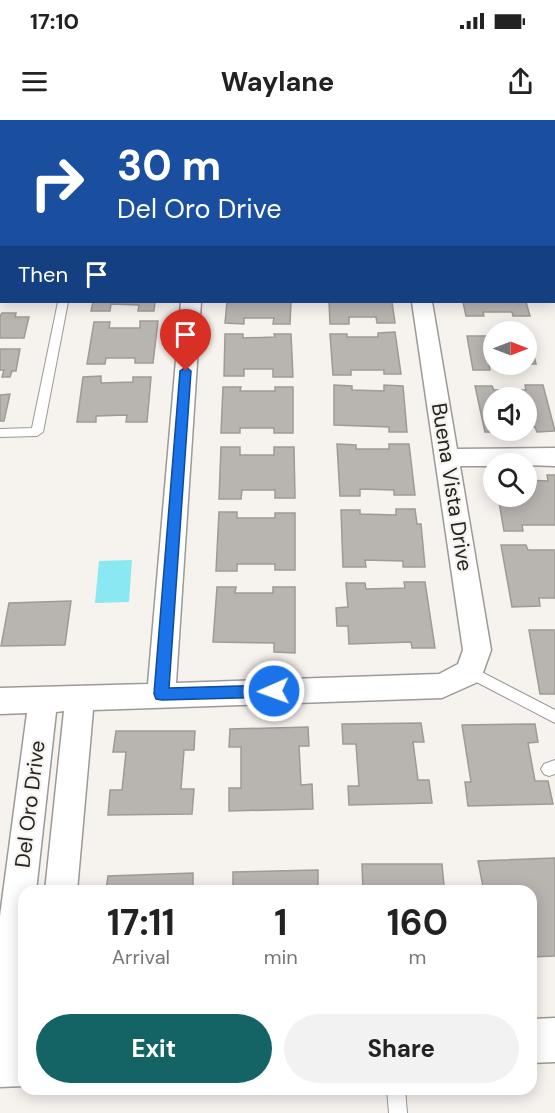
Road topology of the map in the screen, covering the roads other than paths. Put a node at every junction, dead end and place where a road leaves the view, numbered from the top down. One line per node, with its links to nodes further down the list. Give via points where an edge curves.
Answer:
1 (63, 303): 4 (lane, via 37,432)
2 (191, 303): 8 (street)
3 (422, 303): 6 (street, Buena Vista Drive)
4 (0, 433)
5 (555, 457): 6 (street)
6 (448, 458): 7 (street, Buena Vista Drive, via 477,650)
7 (470, 672): 8 (street, via 442,686); 12 (lane)
8 (162, 694): 9 (street)
9 (80, 698): 10 (street); 14 (street, Del Oro Drive)
10 (43, 699): 11 (street); 13 (street, Del Oro Drive)
11 (0, 701)
12 (555, 717)
13 (20, 885)
14 (62, 885)
15 (18, 905): 18 (street, Del Oro Drive)
16 (555, 1040): 17 (main road)
17 (537, 1041)
18 (0, 1053)
19 (18, 1064): 20 (main road)
20 (0, 1065)
21 (396, 1095): 22 (lane)
22 (398, 1113)

